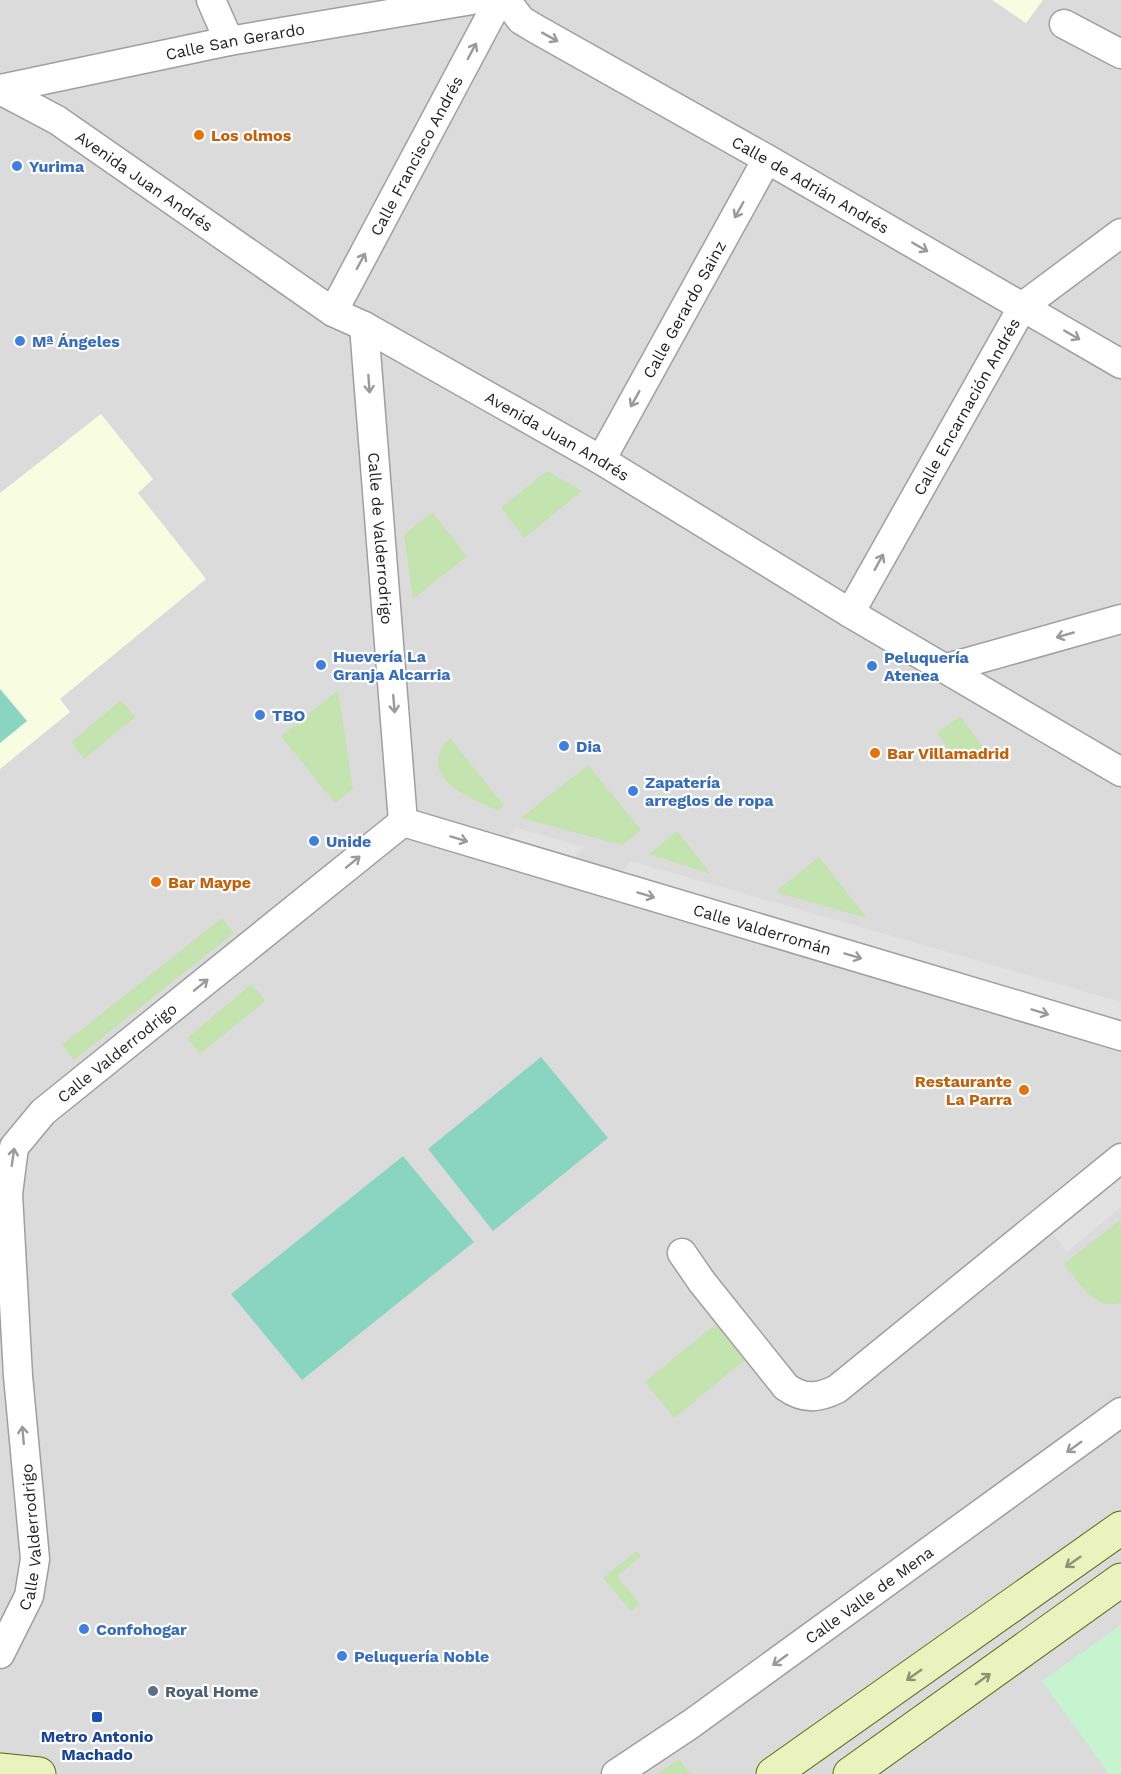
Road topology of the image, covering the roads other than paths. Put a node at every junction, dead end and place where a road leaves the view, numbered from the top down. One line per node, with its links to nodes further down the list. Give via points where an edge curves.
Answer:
1 (211, 0): 6 (street)
2 (472, 0): 6 (street, Calle San Gerardo)
3 (500, 0): 12 (street, Calle Francisco Andrés, one-way to 3)
4 (506, 0): 9 (street, Calle de Adrián Andrés, one-way to 9, via 521,20)
5 (1064, 24): 7 (street)
6 (229, 41): 8 (street, Calle San Gerardo)
7 (1121, 54)
8 (0, 89): 12 (street, Avenida Juan Andrés, via 57,120)
9 (767, 159): 11 (street, Calle de Adrián Andrés, one-way to 11); 15 (street, Calle Gerardo Sainz, one-way to 15)
10 (1121, 233): 11 (street, Calle Encarnación Andrés)
11 (1023, 306): 14 (street, Calle de Adrián Andrés, one-way to 14); 16 (street, Calle Encarnación Andrés, one-way to 11)
12 (333, 312): 13 (street, Avenida Juan Andrés)
13 (364, 326): 15 (street, Avenida Juan Andrés); 20 (street, Calle de Valderrodrigo, one-way to 20)
14 (1121, 364)
15 (601, 460): 16 (street, Avenida Juan Andrés)
16 (850, 613): 18 (street, Avenida Juan Andrés)
17 (1121, 620): 18 (street, one-way to 18)
18 (947, 668): 19 (street, Avenida Juan Andrés)
19 (1121, 772)
20 (403, 822): 21 (street, Calle Valderromán, one-way to 21); 24 (street, Calle Valderrodrigo, one-way to 20, via 8,1194 15,1147 43,1112)
21 (1121, 1036)
22 (1121, 1158): 23 (street, via 837,1389 820,1398 796,1394 786,1387)
23 (682, 1253)
24 (9, 1376): 28 (street, Calle Valderrodrigo, one-way to 24, via 29,1596 34,1559)
25 (1121, 1412): 31 (street, Calle Valle de Mena, one-way to 31, via 691,1724)
26 (1121, 1528): 32 (main road, one-way to 32)
27 (1121, 1580): 33 (main road, one-way to 27)
28 (0, 1653)
29 (0, 1770): 30 (main road)
30 (39, 1774)
31 (616, 1774)
32 (773, 1774)
33 (850, 1774)

